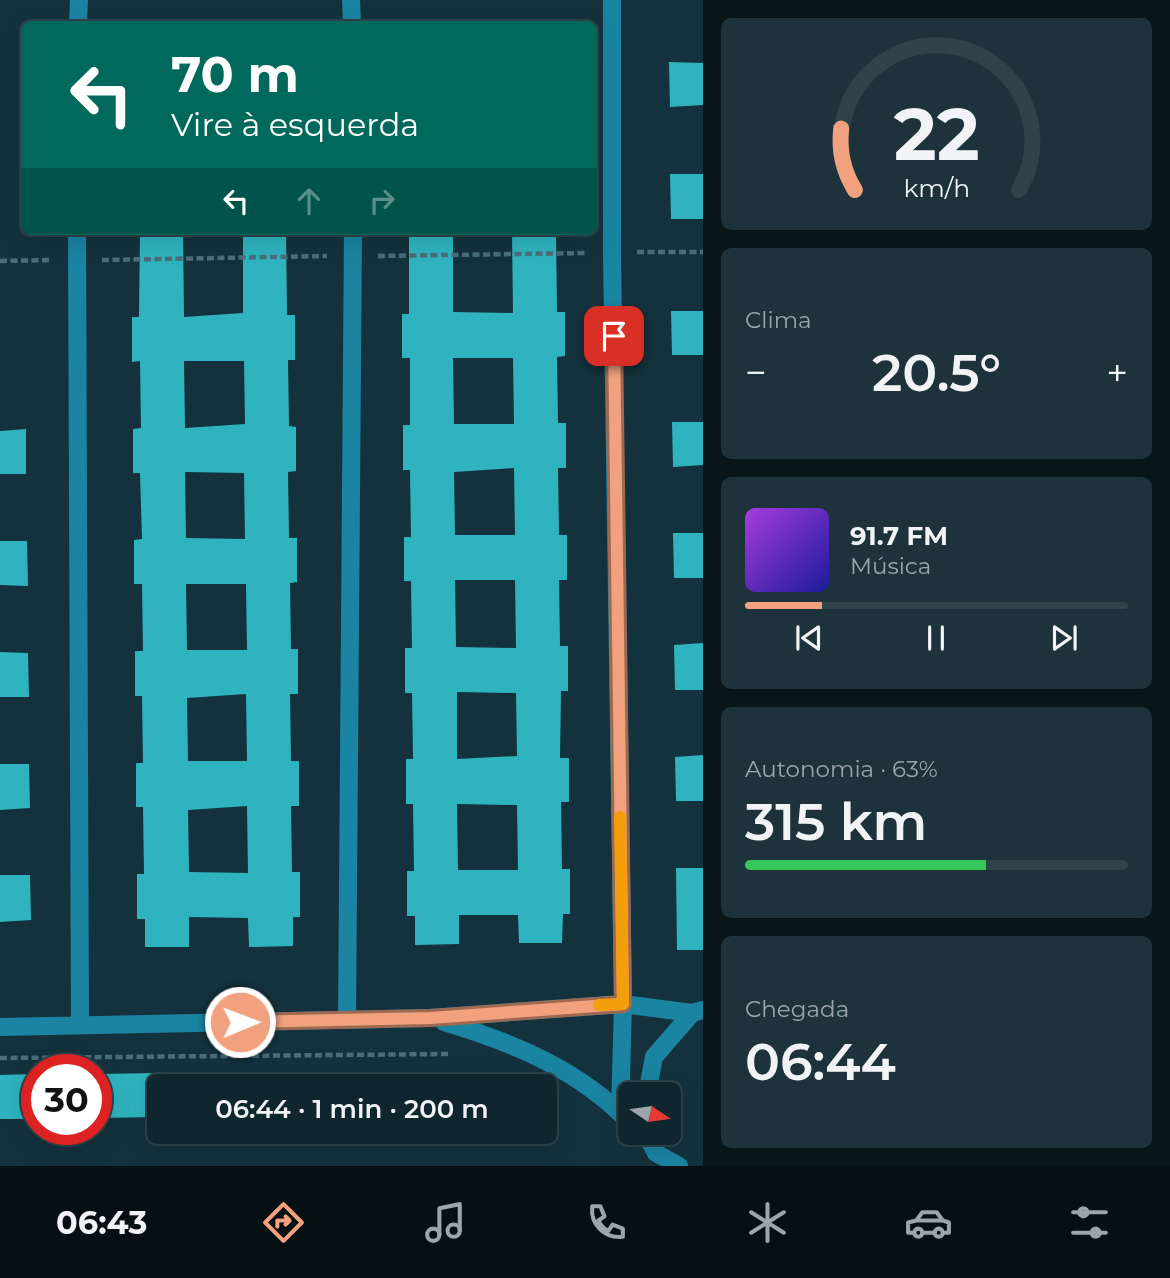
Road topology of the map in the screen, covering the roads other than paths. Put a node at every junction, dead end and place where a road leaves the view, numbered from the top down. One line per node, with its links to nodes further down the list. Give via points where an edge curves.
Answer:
1 (79, 0): 4 (street)
2 (351, 0): 5 (street)
3 (612, 0): 8 (street)
4 (78, 21)
5 (352, 21)
6 (77, 235): 12 (street)
7 (353, 235): 11 (street)
8 (623, 1004): 9 (street); 10 (street); 14 (street)
9 (697, 1011): 15 (street, via 654,1057)
10 (430, 1018): 11 (street); 16 (street, via 491,1036 546,1060)
11 (347, 1020): 12 (street)
12 (80, 1025): 13 (street)
13 (0, 1027)
14 (624, 1082)
15 (649, 1082)
16 (618, 1112)
17 (649, 1145): 19 (street)
18 (652, 1145): 19 (street)
19 (656, 1153): 20 (street)
20 (679, 1166)

